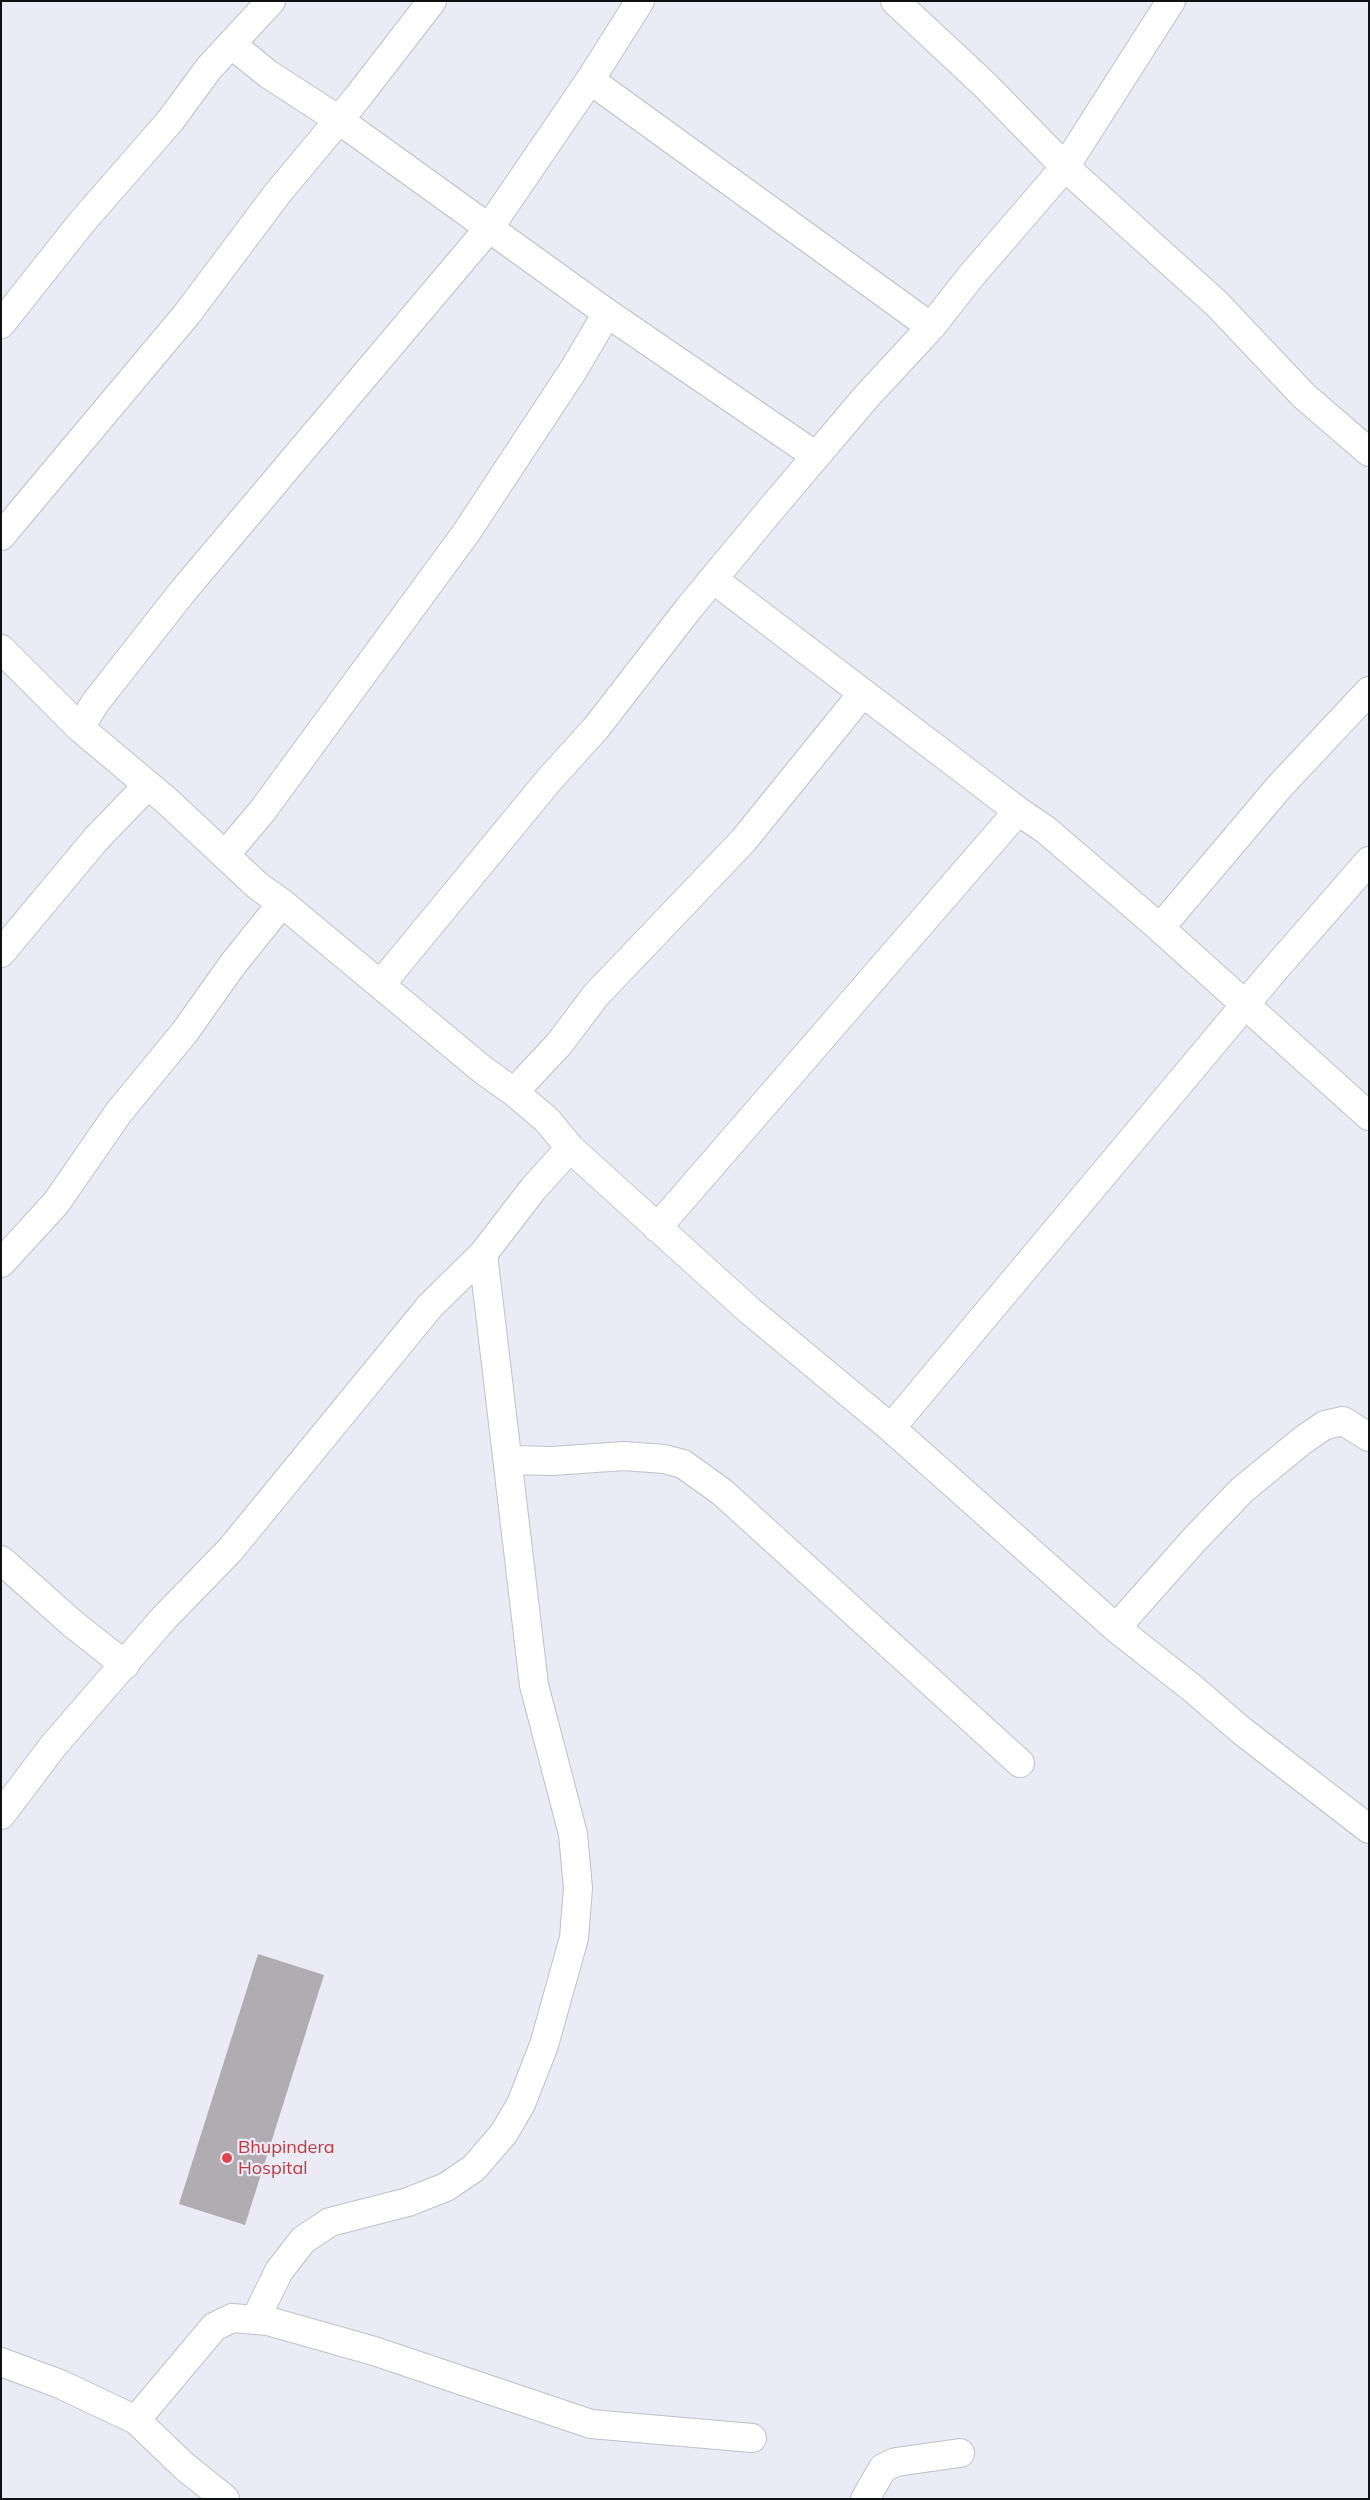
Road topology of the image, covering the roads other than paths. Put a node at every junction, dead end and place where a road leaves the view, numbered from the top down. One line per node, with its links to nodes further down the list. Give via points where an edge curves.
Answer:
1 (271, 1): 6 (street)
2 (432, 1): 8 (street)
3 (640, 1): 7 (street)
4 (895, 1): 9 (street, via 986,85)
5 (1171, 1): 9 (street)
6 (231, 44): 8 (street, via 268,74); 12 (street)
7 (590, 80): 10 (street); 13 (street)
8 (339, 120): 10 (street); 16 (street, via 277,194 188,314)
9 (1065, 167): 13 (street); 14 (street, via 1217,304 1304,396)
10 (489, 228): 11 (street); 21 (street, via 184,591 95,703)
11 (607, 313): 15 (street); 24 (street, via 466,533 281,786)
12 (1, 324)
13 (932, 327): 15 (street)
14 (1369, 452)
15 (816, 456): 17 (street)
16 (1, 536)
17 (713, 579): 20 (street); 29 (street, via 596,728 549,780)
18 (1, 649): 21 (street)
19 (1369, 691): 27 (street, via 1280,786)
20 (862, 694): 23 (street); 31 (street, via 743,841 596,995 559,1044)
21 (80, 728): 22 (street)
22 (148, 785): 24 (street); 28 (street, via 96,839)
23 (1018, 811): 27 (street, via 1046,830); 34 (street)
24 (226, 854): 26 (street, via 258,886)
25 (1369, 861): 30 (street)
26 (282, 903): 29 (street); 36 (street, via 184,1033 119,1112 56,1203)
27 (1160, 928): 30 (street)
28 (1, 953)
29 (381, 984): 31 (street)
30 (1246, 1006): 32 (street); 37 (street)
31 (514, 1092): 33 (street, via 547,1120)
32 (1369, 1116)
33 (570, 1148): 34 (street); 35 (street)
34 (657, 1228): 37 (street)
35 (483, 1254): 39 (street); 42 (street, via 430,1306 230,1550 164,1618)
36 (1, 1263)
37 (891, 1428): 41 (street)
38 (1369, 1437): 41 (street, via 1343,1420 1325,1425 1303,1440 1242,1490)
39 (509, 1460): 43 (street, via 624,1456 664,1458 683,1464 722,1492); 46 (street, via 534,1685 573,1834 578,1888 574,1938 556,2009 521,2104 504,2133 474,2168 438,2190 408,2202 330,2222 310,2235 279,2271)
40 (1, 1560): 42 (street)
41 (1116, 1628): 45 (street)
42 (125, 1665): 44 (street, via 53,1746)
43 (1020, 1763)
44 (1, 1814)
45 (1369, 1829)
46 (255, 2320): 48 (street, via 232,2318 214,2327); 49 (street, via 374,2351 591,2424)
47 (1, 2362): 48 (street, via 60,2384)
48 (136, 2420): 51 (street, via 184,2466)
49 (752, 2438)
50 (960, 2453): 52 (street, via 896,2462 883,2468)
51 (225, 2499)
52 (865, 2499)

